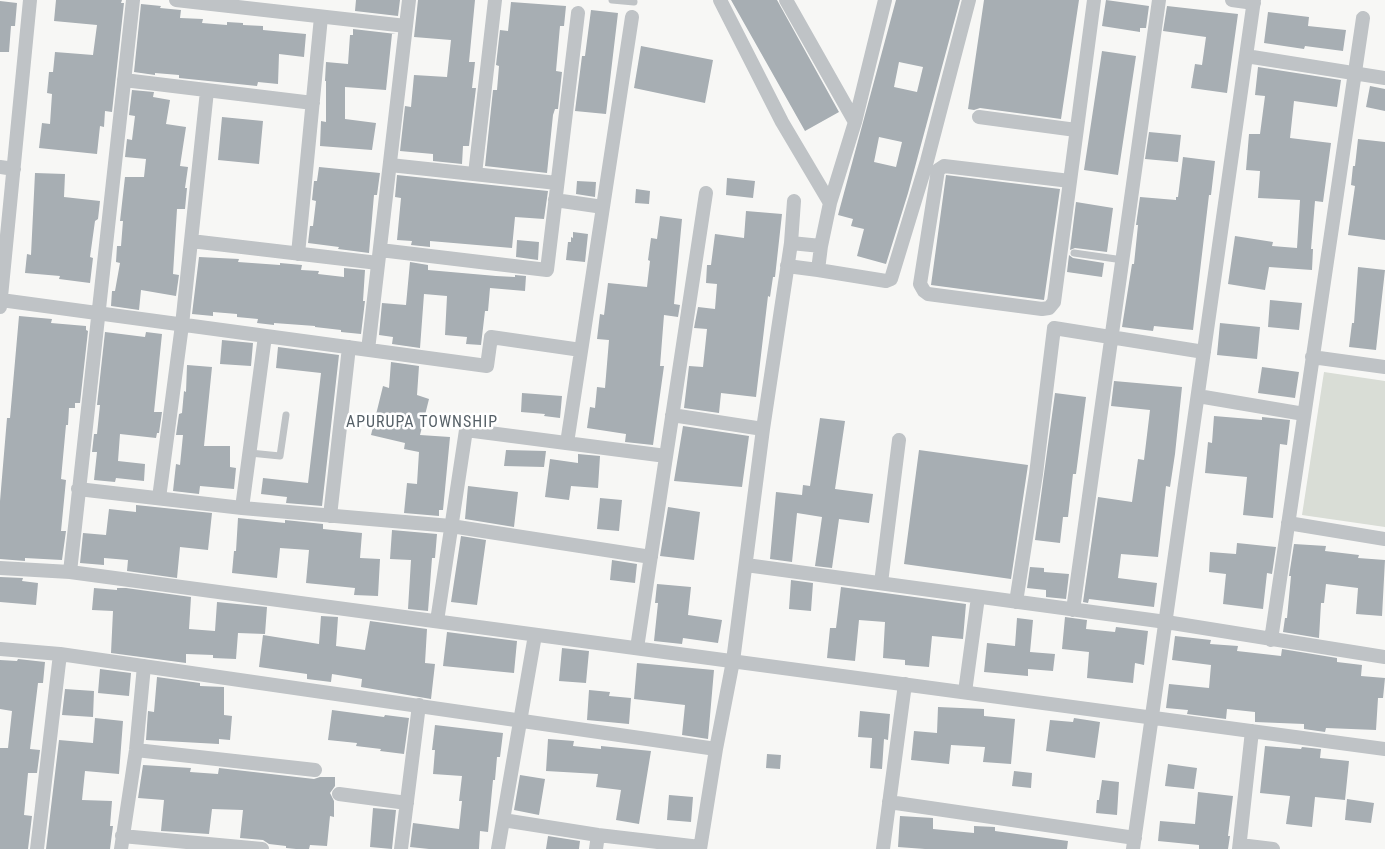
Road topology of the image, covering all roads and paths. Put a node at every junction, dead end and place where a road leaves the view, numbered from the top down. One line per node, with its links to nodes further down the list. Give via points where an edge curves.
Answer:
1 (30, 0): 31 (street)
2 (133, 0): 24 (street)
3 (176, 0): 17 (street)
4 (410, 0): 20 (street)
5 (496, 0): 32 (street)
6 (612, 0): 15 (lane)
7 (720, 0): 38 (street, via 782,122)
8 (786, 0): 28 (street)
9 (885, 0): 28 (street)
10 (969, 0): 49 (street, via 927,161 891,279 886,281)
11 (1094, 0): 29 (street)
12 (1159, 0): 46 (street)
13 (1232, 0): 14 (street)
14 (1254, 1): 21 (street)
15 (634, 2)
16 (578, 13): 34 (street)
17 (321, 16): 20 (street); 26 (street)
18 (632, 17): 39 (street)
19 (1362, 18): 22 (street)
20 (406, 26): 30 (street)
21 (1246, 56): 22 (street); 58 (street)
22 (1354, 73): 23 (street); 59 (street)
23 (1385, 78)
24 (124, 80): 25 (street); 51 (street)
25 (208, 91): 26 (street); 40 (street)
26 (313, 103): 44 (street)
27 (979, 117): 29 (street)
28 (855, 122): 38 (street)
29 (1076, 130): 33 (street)
30 (390, 164): 32 (street); 45 (street)
31 (7, 168): 47 (street)
32 (475, 174): 34 (street)
33 (1070, 181): 33 (street, via 944,166 938,170 920,284 924,291 1048,308 1054,302)
34 (557, 183): 36 (street)
35 (706, 193): 64 (street)
36 (555, 200): 39 (street); 45 (street, via 547,270)
37 (794, 201): 41 (street)
38 (830, 202): 42 (street)
39 (603, 207): 57 (street)
40 (191, 242): 44 (street); 52 (street)
41 (791, 243): 42 (street); 48 (street)
42 (821, 246): 49 (street)
43 (1074, 253): 46 (lane)
44 (298, 254): 45 (street)
45 (379, 256): 56 (street)
46 (1123, 260): 54 (street)
47 (2, 265): 50 (street)
48 (787, 266): 49 (street); 65 (street)
49 (818, 270)
50 (0, 304): 51 (street)
51 (99, 314): 52 (street); 70 (street)
52 (182, 325): 53 (street); 71 (street)
53 (266, 336): 55 (street); 68 (street)
54 (1112, 337): 58 (street); 83 (street, via 1054,328); 84 (street)
55 (349, 347): 56 (street); 73 (street)
56 (368, 350): 57 (street, via 487,366 491,337)
57 (581, 350): 67 (street)
58 (1204, 352): 61 (street)
59 (1312, 357): 60 (street); 62 (street)
60 (1385, 367)
61 (1198, 396): 62 (street); 86 (street)
62 (1304, 414): 74 (street)
63 (286, 415): 68 (lane, via 280,456)
64 (672, 415): 65 (street); 69 (street)
65 (763, 429): 78 (street)
66 (899, 440): 81 (street)
67 (567, 444): 69 (street); 75 (street, via 466,430)
68 (250, 453): 72 (street)
69 (666, 456): 77 (street)
70 (78, 489): 71 (street); 80 (street)
71 (159, 498): 72 (street)
72 (242, 508): 73 (street)
73 (330, 516): 75 (street)
74 (1288, 523): 76 (street); 88 (street)
75 (451, 526): 77 (street); 85 (street)
76 (1385, 538)
77 (651, 557): 90 (street)
78 (746, 565): 81 (street); 93 (street)
79 (0, 568): 80 (street)
80 (70, 572): 85 (street)
81 (881, 583): 82 (street)
82 (978, 597): 83 (street); 96 (street)
83 (1016, 602): 84 (street)
84 (1073, 610): 86 (street)
85 (437, 621): 87 (street)
86 (1166, 622): 88 (street); 98 (street)
87 (534, 634): 90 (street); 99 (street)
88 (1271, 640): 92 (street)
89 (0, 648): 91 (street)
90 (637, 648): 93 (street)
91 (60, 654): 94 (street); 115 (street)
92 (1385, 657)
93 (733, 661): 95 (street); 101 (street)
94 (144, 666): 97 (street); 103 (street)
95 (905, 684): 96 (street); 106 (street)
96 (965, 692): 98 (street)
97 (419, 705): 99 (street); 107 (street)
98 (1152, 717): 100 (street); 111 (street)
99 (520, 719): 101 (street); 108 (street)
100 (1252, 731): 102 (street); 113 (street)
101 (716, 749): 114 (street)
102 (1385, 749)
103 (136, 750): 104 (street); 110 (street)
104 (315, 770)
105 (339, 794): 107 (street)
106 (889, 802): 111 (street); 119 (street)
107 (407, 803): 117 (street)
108 (503, 820): 109 (street); 118 (street)
109 (597, 842): 114 (street)
110 (121, 843): 112 (street)
111 (1134, 844)
112 (202, 846): 116 (street)
113 (1239, 847): 120 (street)
114 (700, 848)
115 (37, 849)
116 (262, 849)
117 (401, 849)
118 (498, 849)
119 (883, 849)
120 (1273, 849)

